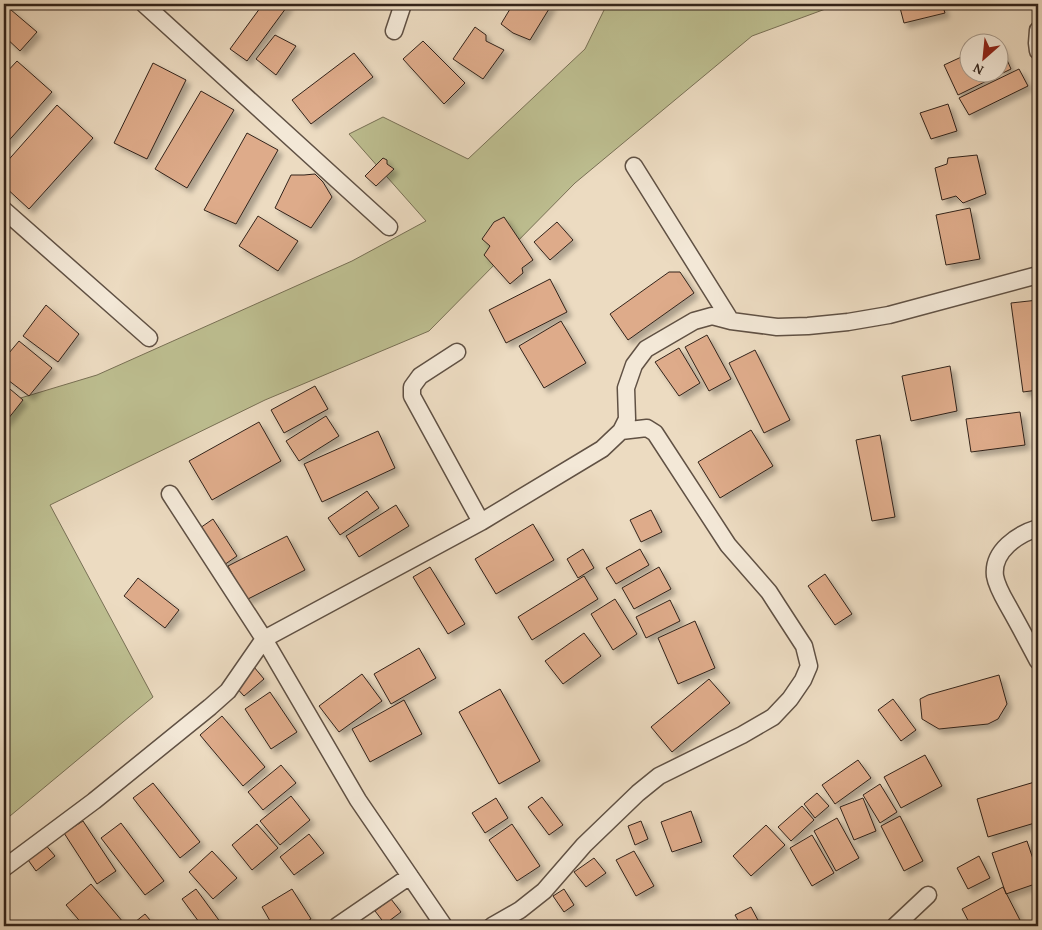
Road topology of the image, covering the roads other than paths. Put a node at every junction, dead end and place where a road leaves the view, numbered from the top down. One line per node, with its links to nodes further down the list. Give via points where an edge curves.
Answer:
1 (144, 4): 8 (street)
2 (403, 4): 4 (street)
3 (1038, 30): 5 (street)
4 (394, 31)
5 (1038, 51)
6 (634, 166): 10 (street)
7 (4, 210): 11 (street)
8 (389, 227)
9 (1038, 275): 10 (street, via 888,315 848,322 777,327)
10 (732, 321): 13 (street, via 712,316 694,321 646,349 634,365 626,388 627,419)
11 (149, 338)
12 (457, 352): 15 (street, via 420,376 412,387 412,396)
13 (621, 431): 15 (street, via 602,450); 24 (street, via 647,428 655,433 728,545 769,592 804,646 808,666 790,699 773,716 659,776 584,845 544,891)
14 (170, 494): 17 (street)
15 (481, 522): 17 (street)
16 (1038, 528): 18 (street, via 1010,542 1003,550 995,574 999,590)
17 (264, 639): 19 (street, via 228,691 210,707 94,801); 20 (street, via 358,800)
18 (1038, 661)
19 (4, 868)
20 (410, 876): 22 (street); 23 (street)
21 (928, 895): 25 (street)
22 (337, 926)
23 (444, 926)
24 (492, 926)
25 (895, 926)

